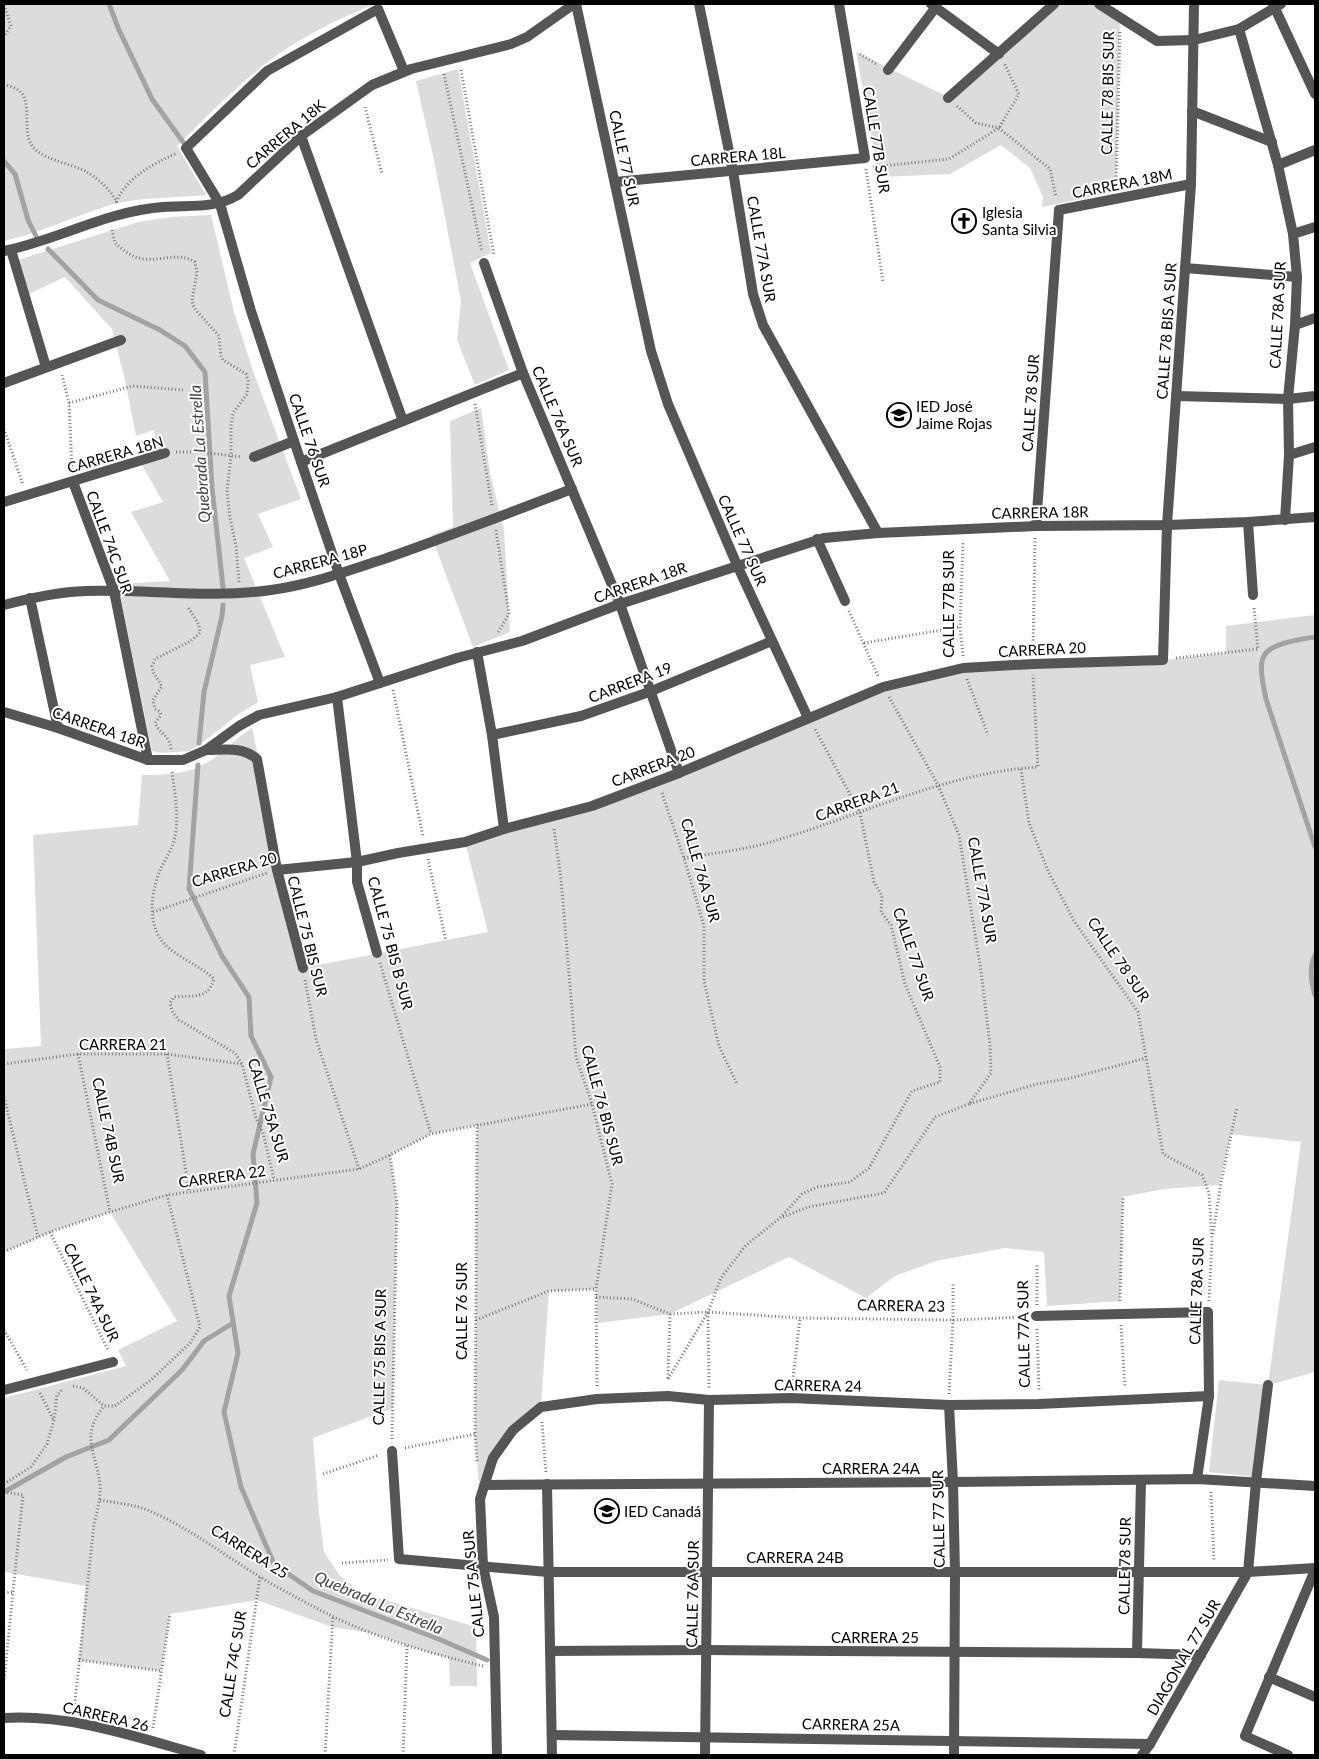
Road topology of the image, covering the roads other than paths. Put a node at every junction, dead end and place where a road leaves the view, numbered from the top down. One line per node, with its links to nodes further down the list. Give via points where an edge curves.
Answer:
1 (575, 4): 13 (street, CARRERA 18K, via 527,37 504,46); 23 (street, CALLE 77 SUR)
2 (699, 4): 22 (street, CALLE 77A SUR)
3 (839, 4): 20 (street, CALLE 77B SUR)
4 (1054, 4): 11 (street)
5 (1098, 4): 10 (street, via 1157,41)
6 (1194, 4): 10 (street, CALLE 78 BIS A SUR)
7 (1276, 5): 9 (street); 14 (street)
8 (933, 6): 11 (street); 12 (street)
9 (1239, 30): 10 (street); 18 (street, CALLE 78A SUR)
10 (1194, 40): 16 (street, CALLE 78 BIS A SUR)
11 (999, 54): 15 (street)
12 (888, 70)
13 (404, 71): 17 (street, CARRERA 18K, via 361,92); 25 (street, via 378,9 267,71 186,148)
14 (1315, 94)
15 (948, 98)
16 (1192, 111): 18 (street); 24 (street, CALLE 78 BIS A SUR)
17 (301, 136): 25 (street, CARRERA 18K, via 238,195); 42 (street)
18 (1272, 142): 21 (street, CALLE 78A SUR)
19 (1315, 150): 21 (street)
20 (866, 163): 22 (street, CARRERA 18L)
21 (1278, 165): 28 (street, CALLE 78A SUR)
22 (733, 172): 23 (street, CARRERA 18L); 57 (street, CALLE 77A SUR, via 753,294 762,325)
23 (615, 182): 59 (street, CALLE 77 SUR, via 651,351 662,387)
24 (1191, 184): 26 (street, CARRERA 18M); 31 (street, CALLE 78 BIS A SUR)
25 (220, 204): 29 (street, CARRERA 18K, via 134,210); 43 (street, CALLE 76 SUR)
26 (1060, 210): 56 (street, CALLE 78 SUR)
27 (1315, 227): 28 (street)
28 (1293, 234): 32 (street, CALLE 78A SUR)
29 (7, 251): 36 (street)
30 (484, 263): 37 (street, CALLE 76A SUR)
31 (1185, 268): 32 (street); 39 (street, CALLE 78 BIS A SUR)
32 (1297, 277): 34 (street, CALLE 78A SUR)
33 (1315, 318): 34 (street)
34 (1295, 325): 41 (street, CALLE 78A SUR)
35 (121, 340): 36 (street)
36 (46, 367): 38 (street)
37 (523, 373): 42 (street); 50 (street, CALLE 76A SUR)
38 (4, 383)
39 (1176, 396): 41 (street); 55 (street, CALLE 78 BIS A SUR)
40 (1315, 396): 41 (street)
41 (1288, 398): 46 (street, CALLE 78A SUR)
42 (403, 421): 48 (street)
43 (294, 441): 47 (street); 48 (street, CALLE 76 SUR)
44 (1315, 447): 46 (street)
45 (165, 453): 49 (street, CARRERA 18N)
46 (1289, 455): 53 (street, CALLE 78A SUR)
47 (254, 456)
48 (301, 462): 60 (street, CALLE 76 SUR)
49 (73, 482): 51 (street, CARRERA 18N); 61 (street, CALLE 74C SUR)
50 (572, 489): 60 (street, CARRERA 18P, via 456,534); 65 (street, CALLE 76A SUR)
51 (4, 502)
52 (1315, 517): 53 (street, CARRERA 18R)
53 (1285, 520): 54 (street, CARRERA 18R)
54 (1248, 522): 55 (street, CARRERA 18R); 62 (street)
55 (1167, 525): 56 (street, CARRERA 18R); 69 (street, CALLE 78 BIS A SUR)
56 (1036, 526): 57 (street, CARRERA 18R)
57 (878, 533): 58 (street, CARRERA 18R)
58 (817, 539): 59 (street, CARRERA 18R); 64 (street)
59 (737, 565): 65 (street, CARRERA 18R); 67 (street, CALLE 77 SUR)
60 (339, 574): 61 (street, CARRERA 18P, via 297,586 239,594); 70 (street, CALLE 76 SUR)
61 (114, 591): 63 (street, CARRERA 18P); 78 (street, CALLE 74C SUR)
62 (1253, 595)
63 (30, 598): 66 (street, CARRERA 18P); 75 (street)
64 (844, 601)
65 (620, 604): 68 (street, CARRERA 18R, via 540,635); 71 (street, CALLE 76A SUR)
66 (4, 605)
67 (772, 641): 71 (street, CARRERA 19); 74 (street, CALLE 77 SUR)
68 (477, 652): 70 (street, CARRERA 18R); 76 (street)
69 (1163, 660): 74 (street, CARRERA 20, via 964,668 883,687)
70 (380, 683): 72 (street, CARRERA 18R)
71 (650, 692): 76 (street, CARRERA 19, via 581,716); 79 (street, CALLE 76A SUR)
72 (337, 696): 77 (street, CARRERA 18R, via 259,715); 81 (street, CALLE 75 BIS B SUR)
73 (4, 712): 75 (street, CARRERA 18R)
74 (808, 718): 79 (street, CARRERA 20)
75 (58, 728): 78 (street, CARRERA 18R)
76 (492, 735): 80 (street)
77 (206, 750): 78 (street, CARRERA 18R, via 182,760); 82 (street, CALLE 75 BIS SUR, via 238,749 257,759)
78 (148, 760)
79 (679, 773): 80 (street, CARRERA 20, via 592,806)
80 (504, 829): 81 (street, CARRERA 20, via 466,842)
81 (357, 862): 82 (street, CARRERA 20); 83 (street, CALLE 75 BIS B SUR, via 357,882)
82 (277, 870): 84 (street, CALLE 75 BIS SUR)
83 (377, 953)
84 (303, 968)
85 (1036, 1316): 89 (street, CALLE 78A SUR, via 1208,1312)
86 (113, 1362): 88 (street)
87 (1268, 1385): 96 (street)
88 (4, 1390)
89 (1209, 1396): 91 (street, CARRERA 24); 93 (street, CALLE 78A SUR)
90 (709, 1400): 91 (street, CARRERA 24, via 791,1398); 97 (street, CARRERA 24, via 668,1396 597,1399 541,1407 513,1430 493,1458); 99 (street, CALLE 76A SUR)
91 (949, 1405): 95 (street, CALLE 77 SUR)
92 (392, 1451): 101 (street, CARRERA 24B, via 399,1559)
93 (1198, 1479): 94 (street, CARRERA 24A); 96 (street, CARRERA 24A)
94 (1141, 1481): 95 (street, CARRERA 24A); 106 (street, CALLE 78 SUR)
95 (953, 1482): 99 (street, CARRERA 24A); 105 (street, CALLE 77 SUR)
96 (1256, 1482): 100 (street, CARRERA 24A); 107 (street)
97 (485, 1484): 98 (street, CARRERA 24A); 101 (street, CALLE 75A SUR, via 480,1498)
98 (547, 1484): 99 (street, CARRERA 24A); 103 (street)
99 (708, 1484): 104 (street, CALLE 76A SUR)
100 (1315, 1486)
101 (483, 1566): 103 (street, CARRERA 24B); 121 (street, CALLE 75A SUR, via 494,1617)
102 (1315, 1569): 107 (street); 113 (street)
103 (548, 1572): 104 (street, CARRERA 24B); 109 (street)
104 (707, 1572): 105 (street, CARRERA 24B); 108 (street, CALLE 76A SUR)
105 (955, 1572): 106 (street, CARRERA 24B); 110 (street, CALLE 77 SUR)
106 (1138, 1572): 107 (street, CARRERA 24B); 111 (street, CALLE 78 SUR)
107 (1248, 1572): 112 (street, DIAGONAL 77 SUR)
108 (706, 1650): 109 (street, CARRERA 25); 110 (street, CARRERA 25); 117 (street, CALLE 76A SUR)
109 (550, 1651): 116 (street)
110 (953, 1652): 111 (street, CARRERA 25); 118 (street, CALLE 77 SUR)
111 (1137, 1653): 112 (street, CARRERA 25)
112 (1201, 1655): 119 (street, DIAGONAL 77 SUR)
113 (1269, 1677): 114 (street); 126 (street, via 1245,1736)
114 (1315, 1697)
115 (4, 1718): 120 (street, CARRERA 26, via 28,1716 72,1721)
116 (552, 1734): 117 (street, CARRERA 25A); 122 (street)
117 (705, 1737): 118 (street, CARRERA 25A); 123 (street, CALLE 76A SUR)
118 (954, 1741): 119 (street, CARRERA 25A); 124 (street, CALLE 77 SUR)
119 (1150, 1744): 125 (street, DIAGONAL 77 SUR)
120 (200, 1755)
121 (497, 1755)
122 (552, 1755)
123 (705, 1755)
124 (954, 1755)
125 (1142, 1755)
126 (1288, 1755)

